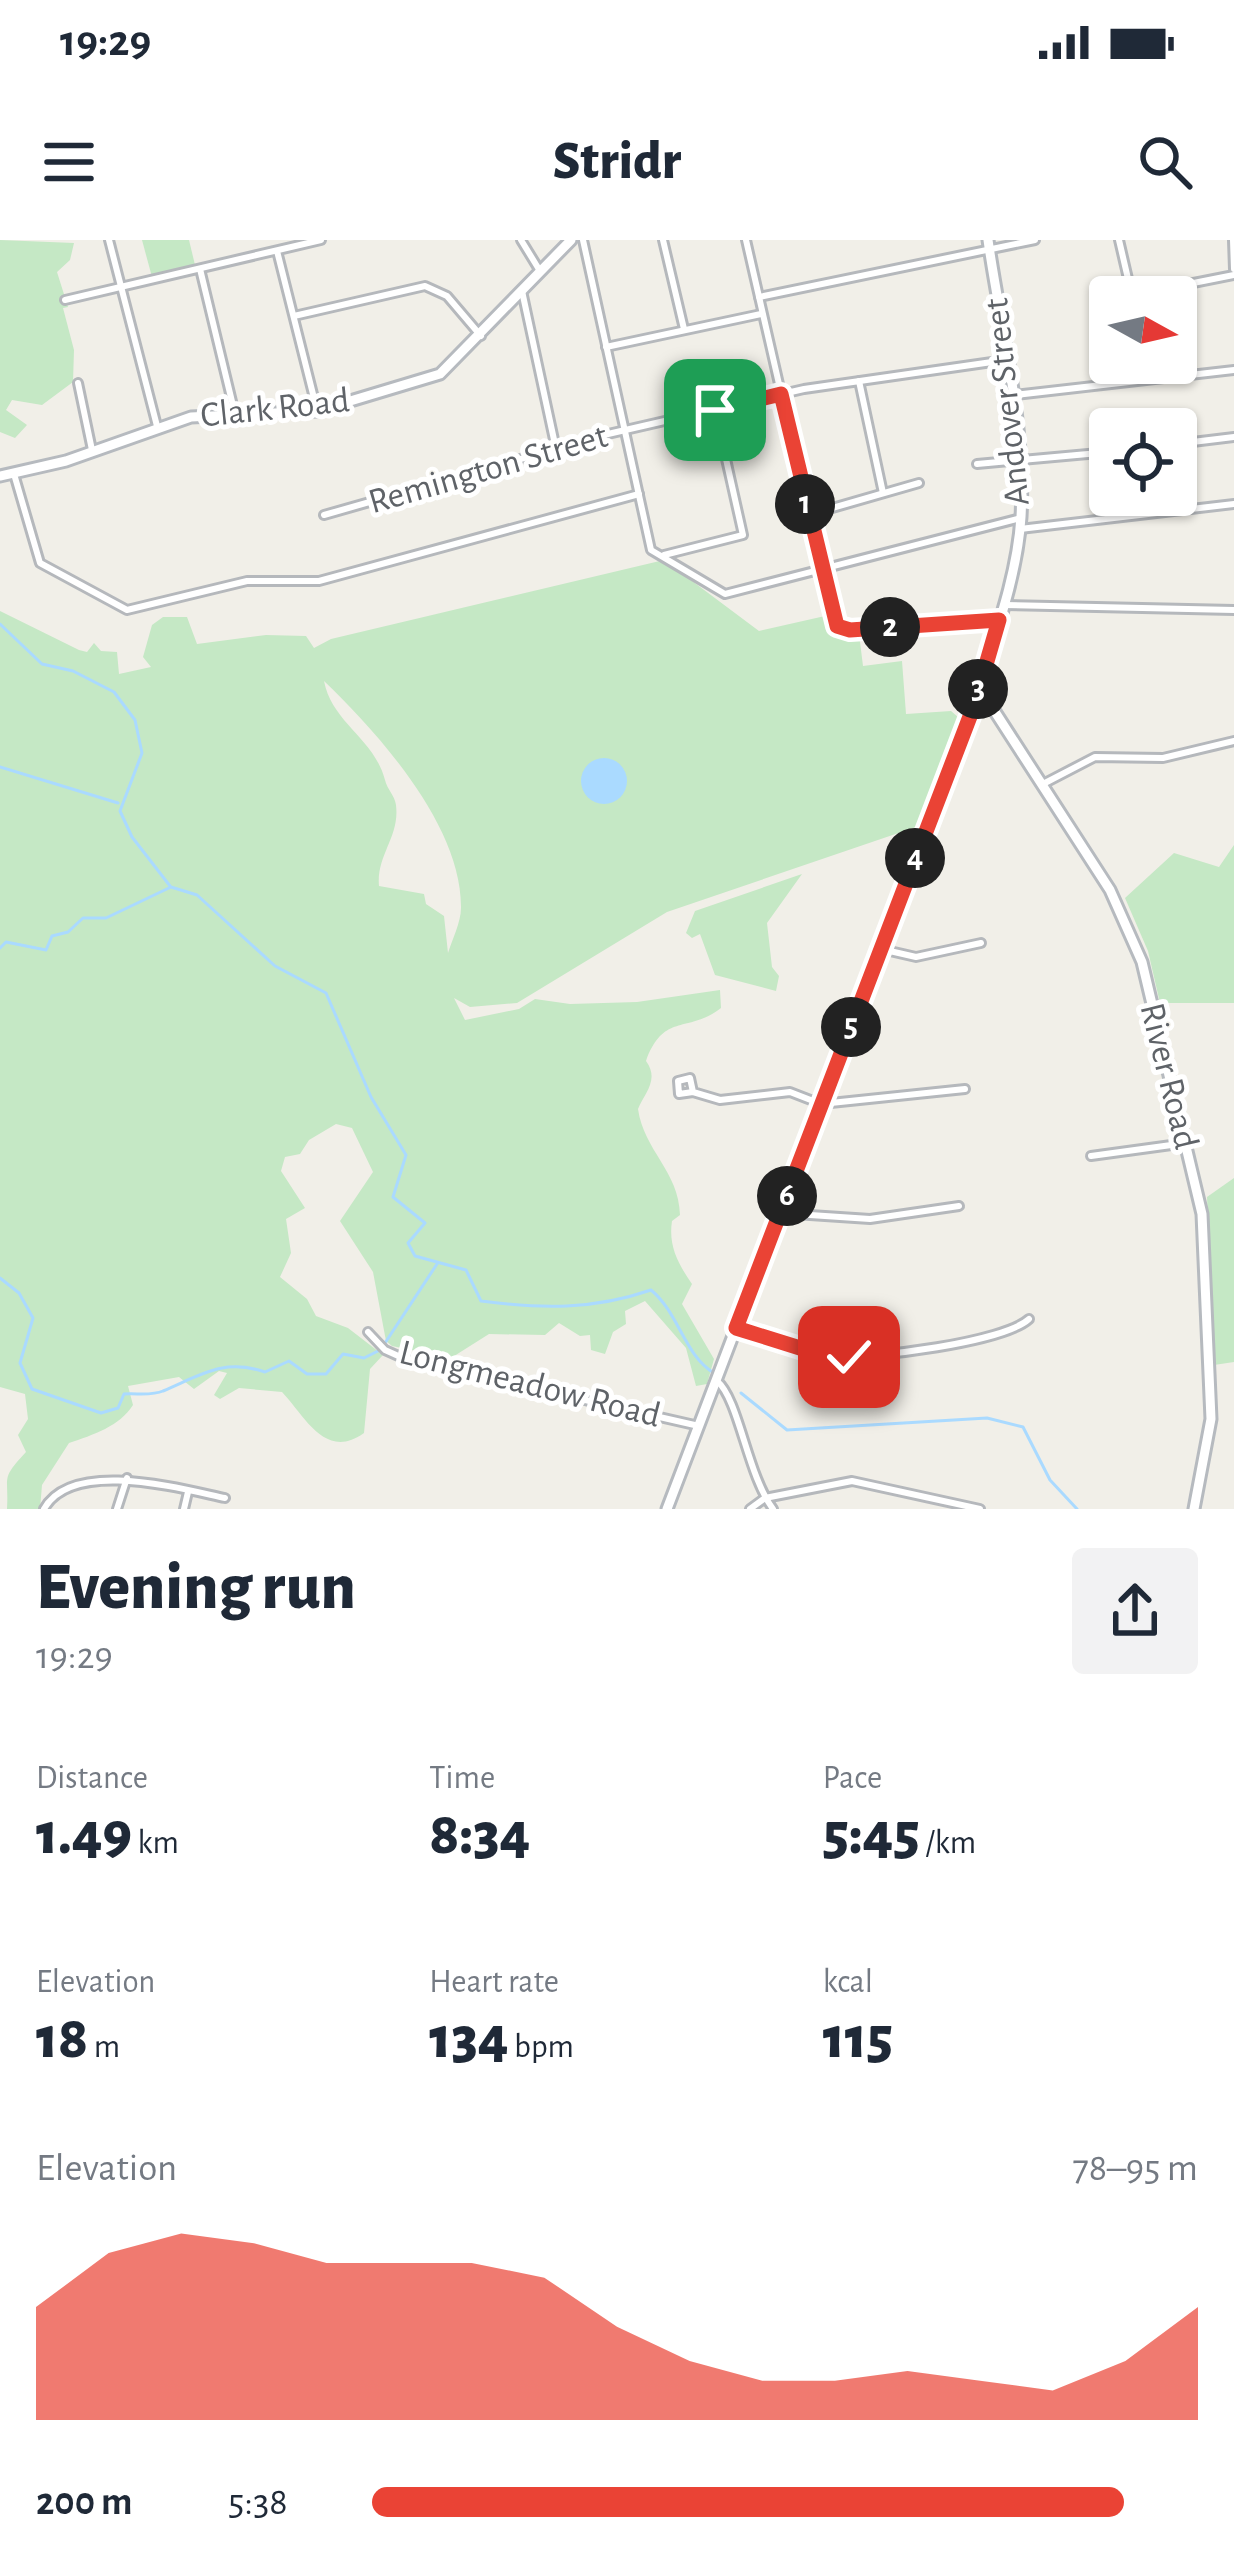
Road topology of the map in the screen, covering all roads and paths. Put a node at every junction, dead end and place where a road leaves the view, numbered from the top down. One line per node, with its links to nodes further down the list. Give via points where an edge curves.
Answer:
1 (109, 240): 16 (street)
2 (321, 240): 12 (street)
3 (521, 240): 14 (street)
4 (571, 240): 14 (main road, Clark Road)
5 (583, 240): 24 (street)
6 (663, 240): 22 (street)
7 (746, 240): 18 (street)
8 (1035, 240): 11 (street)
9 (1119, 240): 15 (street, via 1127,279 1140,292)
10 (1233, 240): 15 (street)
11 (988, 243): 18 (street); 25 (main road, Andover Street)
12 (278, 251): 13 (street); 21 (street)
13 (200, 269): 16 (street); 33 (street)
14 (540, 271): 17 (main road, Clark Road)
15 (1234, 272)
16 (123, 287): 19 (street); 34 (street)
17 (522, 291): 23 (main road, Clark Road); 38 (street)
18 (759, 297): 20 (street)
19 (65, 301)
20 (763, 314): 22 (street); 29 (street)
21 (294, 316): 23 (street, via 425,286 447,296); 32 (street)
22 (684, 329): 24 (street)
23 (481, 336): 32 (main road, Clark Road, via 440,374)
24 (606, 347): 35 (street)
25 (1006, 360): 27 (street, Remington Street); 30 (main road, Andover Street)
26 (1234, 370): 30 (street)
27 (859, 381): 29 (street, Remington Street); 47 (street)
28 (78, 383): 39 (street)
29 (781, 394): 31 (street, Remington Street); 50 (street)
30 (1011, 396): 41 (main road, Andover Street)
31 (715, 410): 35 (street, Remington Street); 52 (street, via 743,535)
32 (317, 411): 33 (main road, Clark Road)
33 (236, 414): 34 (main road, Clark Road)
34 (157, 425): 39 (main road, Clark Road)
35 (625, 430): 38 (street, Remington Street); 46 (street)
36 (1234, 437): 37 (street)
37 (1197, 441)
38 (556, 448): 49 (street, Remington Street)
39 (92, 452): 43 (main road, Clark Road)
40 (1089, 455): 41 (street)
41 (1020, 463): 42 (street); 51 (main road, Andover Street)
42 (977, 464)
43 (14, 473): 44 (main road, Clark Road); 46 (street, via 40,563 127,610 247,581 319,581)
44 (0, 476)
45 (919, 483): 47 (street)
46 (639, 494): 52 (street, via 650,550)
47 (883, 494): 50 (street)
48 (1234, 504): 51 (street)
49 (324, 514)
50 (808, 515): 53 (street)
51 (1020, 524): 53 (street); 54 (main road, Andover Street)
52 (661, 556): 53 (street, via 725,594)
53 (821, 569): 56 (street, via 831,615 843,629)
54 (1004, 605): 55 (street); 56 (main road, Andover Street)
55 (1234, 610)
56 (999, 620): 57 (main road, Andover Street)
57 (979, 687): 59 (main road, River Road); 61 (main road, Andover Street)
58 (1234, 741): 59 (street, via 1163,758 1095,757)
59 (1043, 784): 65 (main road, River Road, via 1129,923)
60 (981, 943): 61 (street, via 916,957)
61 (880, 949): 64 (main road, Andover Street)
62 (965, 1089): 64 (street)
63 (693, 1092): 64 (street, via 720,1100 790,1092)
64 (821, 1104): 68 (main road, Andover Street)
65 (1186, 1143): 66 (street); 85 (main road, River Road, via 1202,1214 1211,1419)
66 (1091, 1156)
67 (959, 1206): 68 (street, via 870,1219)
68 (780, 1213): 70 (main road, Andover Street)
69 (1029, 1319): 70 (street, via 1003,1333 849,1357)
70 (736, 1328): 72 (main road, Andover Street)
71 (368, 1332): 73 (street, Longmeadow Road, via 405,1359)
72 (717, 1382): 73 (main road, Andover Street); 77 (street, via 730,1392)
73 (699, 1426): 81 (main road, Andover Street)
74 (127, 1478): 75 (street); 78 (street, via 63,1492); 79 (street)
75 (188, 1492): 76 (street); 80 (street)
76 (224, 1498)
77 (765, 1498): 82 (street); 83 (street); 84 (street, via 852,1481)
78 (45, 1506)
79 (117, 1509)
80 (184, 1509)
81 (667, 1509)
82 (750, 1509)
83 (773, 1509)
84 (980, 1509)
85 (1194, 1509)

